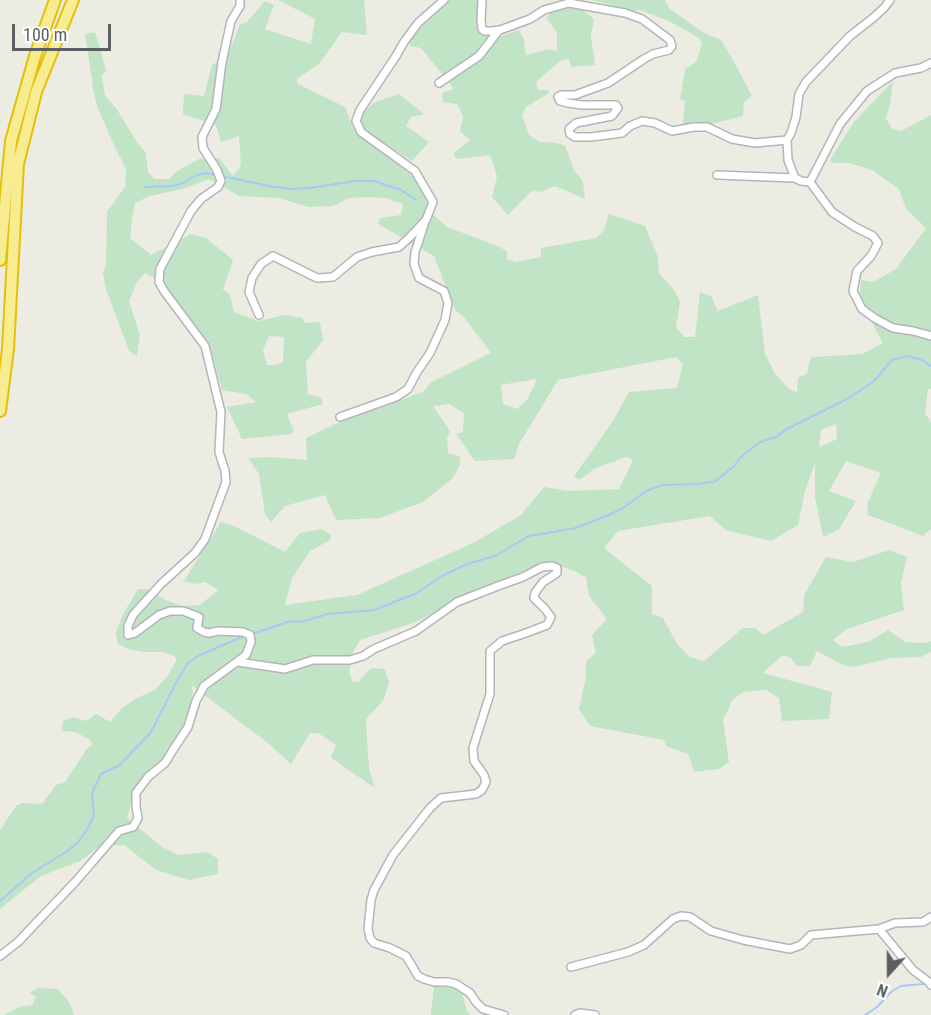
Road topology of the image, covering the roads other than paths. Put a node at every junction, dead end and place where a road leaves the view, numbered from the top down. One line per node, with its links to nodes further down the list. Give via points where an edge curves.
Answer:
1 (55, 0): 15 (highway, via 11,141)
2 (73, 0): 18 (highway, via 36,92 18,164 8,349)
3 (240, 0): 20 (street, via 231,21 216,109 202,137 203,148 221,181 191,211 160,269 159,282 205,346 221,412 219,452 226,482 205,539 133,615 128,626 128,635 159,615 183,611 199,617 197,628 204,632 249,635 246,656)
4 (444, 0): 14 (street, via 404,42 356,121 361,132 415,171 433,202)
5 (482, 0): 7 (street, via 482,29)
6 (890, 0): 10 (street, via 806,82)
7 (500, 30): 9 (street, via 479,56); 10 (street, via 569,3 612,9 642,19 670,40 669,50 653,54 608,83 558,97 568,103 618,108 612,116 576,123 569,129 575,137 622,133 642,122 672,131 707,127 732,139 755,143)
8 (931, 63): 13 (street, via 895,73 867,91 840,124)
9 (439, 83)
10 (787, 140): 12 (street, via 788,160)
11 (717, 176): 12 (street)
12 (795, 178): 13 (street)
13 (810, 182): 17 (street, via 832,212 873,236 878,243 857,271 853,291 862,309 893,328)
14 (426, 220): 16 (street, via 399,246 357,257 333,277 317,278 273,255 261,264 250,285); 19 (street, via 414,264 419,278 444,291 448,303 445,320 408,389 396,398)
15 (0, 260)
16 (259, 315)
17 (931, 336)
18 (0, 411)
19 (340, 417)
20 (238, 662): 24 (street, via 204,687 188,727 165,763 136,792 138,818 133,827 119,831 18,942); 27 (street, via 285,669 313,660 350,660 416,631 457,602 542,567 556,568 557,573 543,582 534,598 550,617 547,625 502,641 490,651 490,693 473,748 474,761 486,782 482,790 441,798 430,808 393,855 371,900 369,929 374,943 406,956 418,976 456,984 483,1009)
21 (931, 917): 22 (street)
22 (927, 924): 23 (street, via 895,923)
23 (879, 929): 25 (street, via 811,934 801,945 790,949 711,932 690,917 681,916 644,945); 26 (street)
24 (0, 956)
25 (571, 968)
26 (931, 985)
27 (504, 1015)
28 (575, 1015): 29 (street)
29 (595, 1015)

